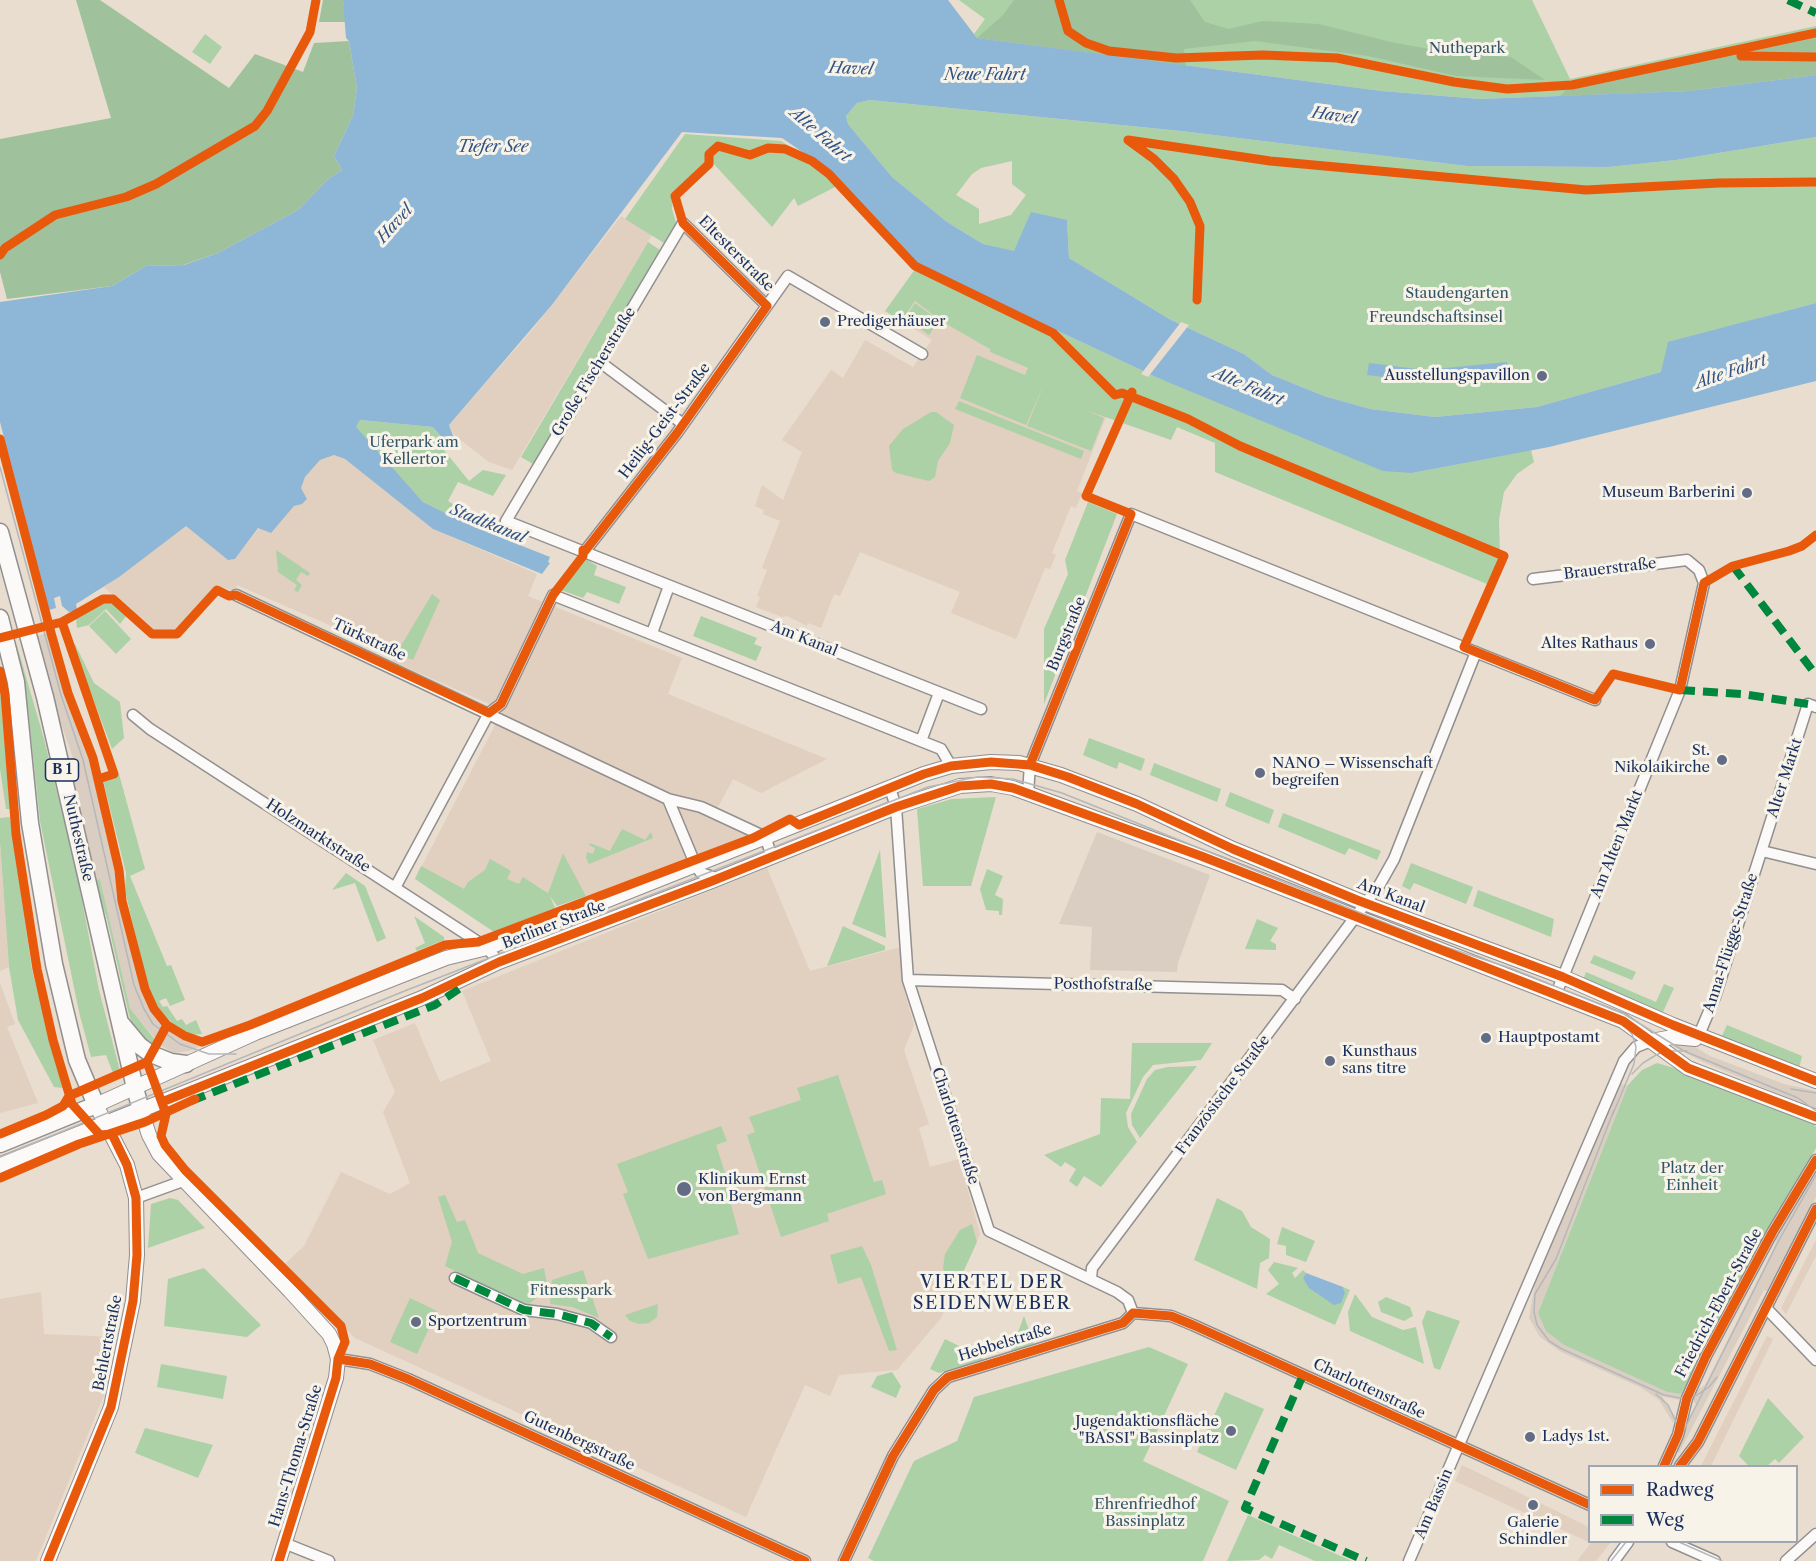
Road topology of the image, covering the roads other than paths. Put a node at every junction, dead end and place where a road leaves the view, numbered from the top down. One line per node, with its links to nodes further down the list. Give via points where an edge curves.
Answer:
1 (683, 222): 2 (street, Eltesterstraße); 4 (street, Große Fischerstraße)
2 (767, 306): 3 (street, Heilig-Geist-Straße, via 788,276); 5 (street, Heilig-Geist-Straße)
3 (922, 354)
4 (600, 362): 5 (street); 6 (street, Große Fischerstraße)
5 (683, 424): 8 (street, Heilig-Geist-Straße)
6 (506, 521): 8 (street, Am Kanal)
7 (0, 532): 44 (main road, Nuthestraße / B 1, via 45,697)
8 (585, 551): 11 (street, Am Kanal)
9 (1687, 560): 10 (street, Brauerstraße); 40 (street, Am Alten Markt, via 1699,570 1704,584 1680,690)
10 (1533, 579)
11 (669, 586): 14 (street); 16 (street, Am Kanal)
12 (236, 595): 20 (street, Türkstraße)
13 (0, 618): 50 (main road, B 1, via 17,689 30,823 54,964 77,1060)
14 (652, 633): 20 (street, via 553,595 501,704); 22 (street)
15 (1476, 652): 17 (street, Burgstraße); 23 (street, Burgstraße, via 1131,514); 37 (street, Französische Straße, via 1394,859)
16 (939, 693): 19 (street, Am Kanal); 22 (street)
17 (1594, 700)
18 (1812, 705): 31 (street, Alter Markt)
19 (981, 709)
20 (489, 713): 28 (street, Türkstraße); 36 (street)
21 (133, 715): 36 (street, Holzmarktstraße)
22 (921, 741): 24 (street, via 940,749)
23 (1030, 765): 24 (street, Am Kanal, via 991,762); 27 (street, Burgstraße); 37 (street, Am Kanal, via 1137,804)
24 (951, 766): 25 (street); 26 (street, Berliner Straße)
25 (960, 786): 27 (street, Am Kanal, via 992,784); 29 (street, Berliner Straße)
26 (890, 788): 29 (street, Charlottenstraße); 30 (street, Berliner Straße)
27 (1028, 793): 37 (street, Am Kanal)
28 (668, 799): 30 (street, Türkstraße, via 701,807); 34 (street)
29 (896, 807): 32 (street, Berliner Straße); 41 (street, Charlottenstraße)
30 (766, 839): 32 (street); 34 (street, Berliner Straße)
31 (1762, 851): 33 (street); 45 (street, Anna-Flügge-Straße, via 1715,997)
32 (772, 857): 35 (street, Berliner Straße)
33 (1816, 864)
34 (696, 866): 35 (street, via 701,873); 38 (street, Berliner Straße)
35 (719, 879): 39 (street, Berliner Straße)
36 (396, 886): 38 (street, Holzmarktstraße)
37 (1361, 911): 40 (street, Am Kanal); 42 (street, Am Kanal); 43 (street, Französische Straße)
38 (487, 948): 39 (street, Holzmarktstraße); 47 (street, Berliner Straße, via 446,958)
39 (499, 962): 51 (street, Berliner Straße, via 422,998)
40 (1563, 977): 42 (street, Am Alten Markt); 45 (street, Am Kanal)
41 (908, 980): 43 (street, Posthofstraße, via 1282,990); 61 (street, Charlottenstraße, via 988,1231)
42 (1556, 994): 46 (street, Am Kanal, via 1623,1021)
43 (1295, 999): 61 (street, Französische Straße, via 1092,1268)
44 (118, 1019): 47 (main road, via 151,1054); 49 (main road, Nuthestraße / B 1)
45 (1706, 1038): 46 (street, Am Kanal); 48 (street, Am Kanal)
46 (1651, 1041): 52 (street, Am Kanal, via 1688,1068); 67 (street, via 1636,1047 1624,1061)
47 (186, 1064): 49 (street, Berliner Straße)
48 (1816, 1081)
49 (135, 1088): 50 (street, Berliner Straße); 51 (main road, Nuthestraße / B 1)
50 (96, 1105): 53 (street); 54 (main road, Berliner Straße)
51 (141, 1110): 53 (main road, Berliner Straße); 57 (street, via 159,1154)
52 (1816, 1117)
53 (106, 1124): 56 (main road, Berliner Straße); 58 (street, Behlertstraße, via 126,1165)
54 (0, 1144)
55 (1816, 1161): 68 (street, Friedrich-Ebert-Straße, via 1706,1356)
56 (0, 1166)
57 (183, 1181): 58 (street); 65 (street, via 329,1334)
58 (136, 1198): 75 (street, Behlertstraße, via 133,1301 111,1407)
59 (1816, 1209): 62 (street)
60 (455, 1278): 64 (street, via 524,1310 591,1323)
61 (1091, 1278): 63 (street, Charlottenstraße, via 1128,1300)
62 (1767, 1309): 66 (street); 69 (street, via 1698,1442)
63 (1133, 1313): 67 (street, Charlottenstraße, via 1171,1316 1186,1322); 79 (street, Hebbelstraße, via 1123,1323 948,1377 934,1390 893,1456)
64 (611, 1337)
65 (338, 1359): 72 (street, Hans-Thoma-Straße, via 336,1378); 78 (street, Gutenbergstraße, via 370,1364 408,1379)
66 (1816, 1360)
67 (1459, 1446): 70 (street, Charlottenstraße); 80 (street, Am Bassin)
68 (1665, 1465)
69 (1681, 1465)
70 (1588, 1504)
71 (1816, 1534): 83 (street)
72 (284, 1543): 76 (street, Hans-Thoma-Straße); 77 (street)
73 (1627, 1543): 81 (street)
74 (1674, 1543): 82 (street)
75 (48, 1561)
76 (279, 1561)
77 (329, 1561)
78 (805, 1561)
79 (844, 1561)
80 (1409, 1561)
81 (1614, 1561)
82 (1715, 1561)
83 (1786, 1561)

